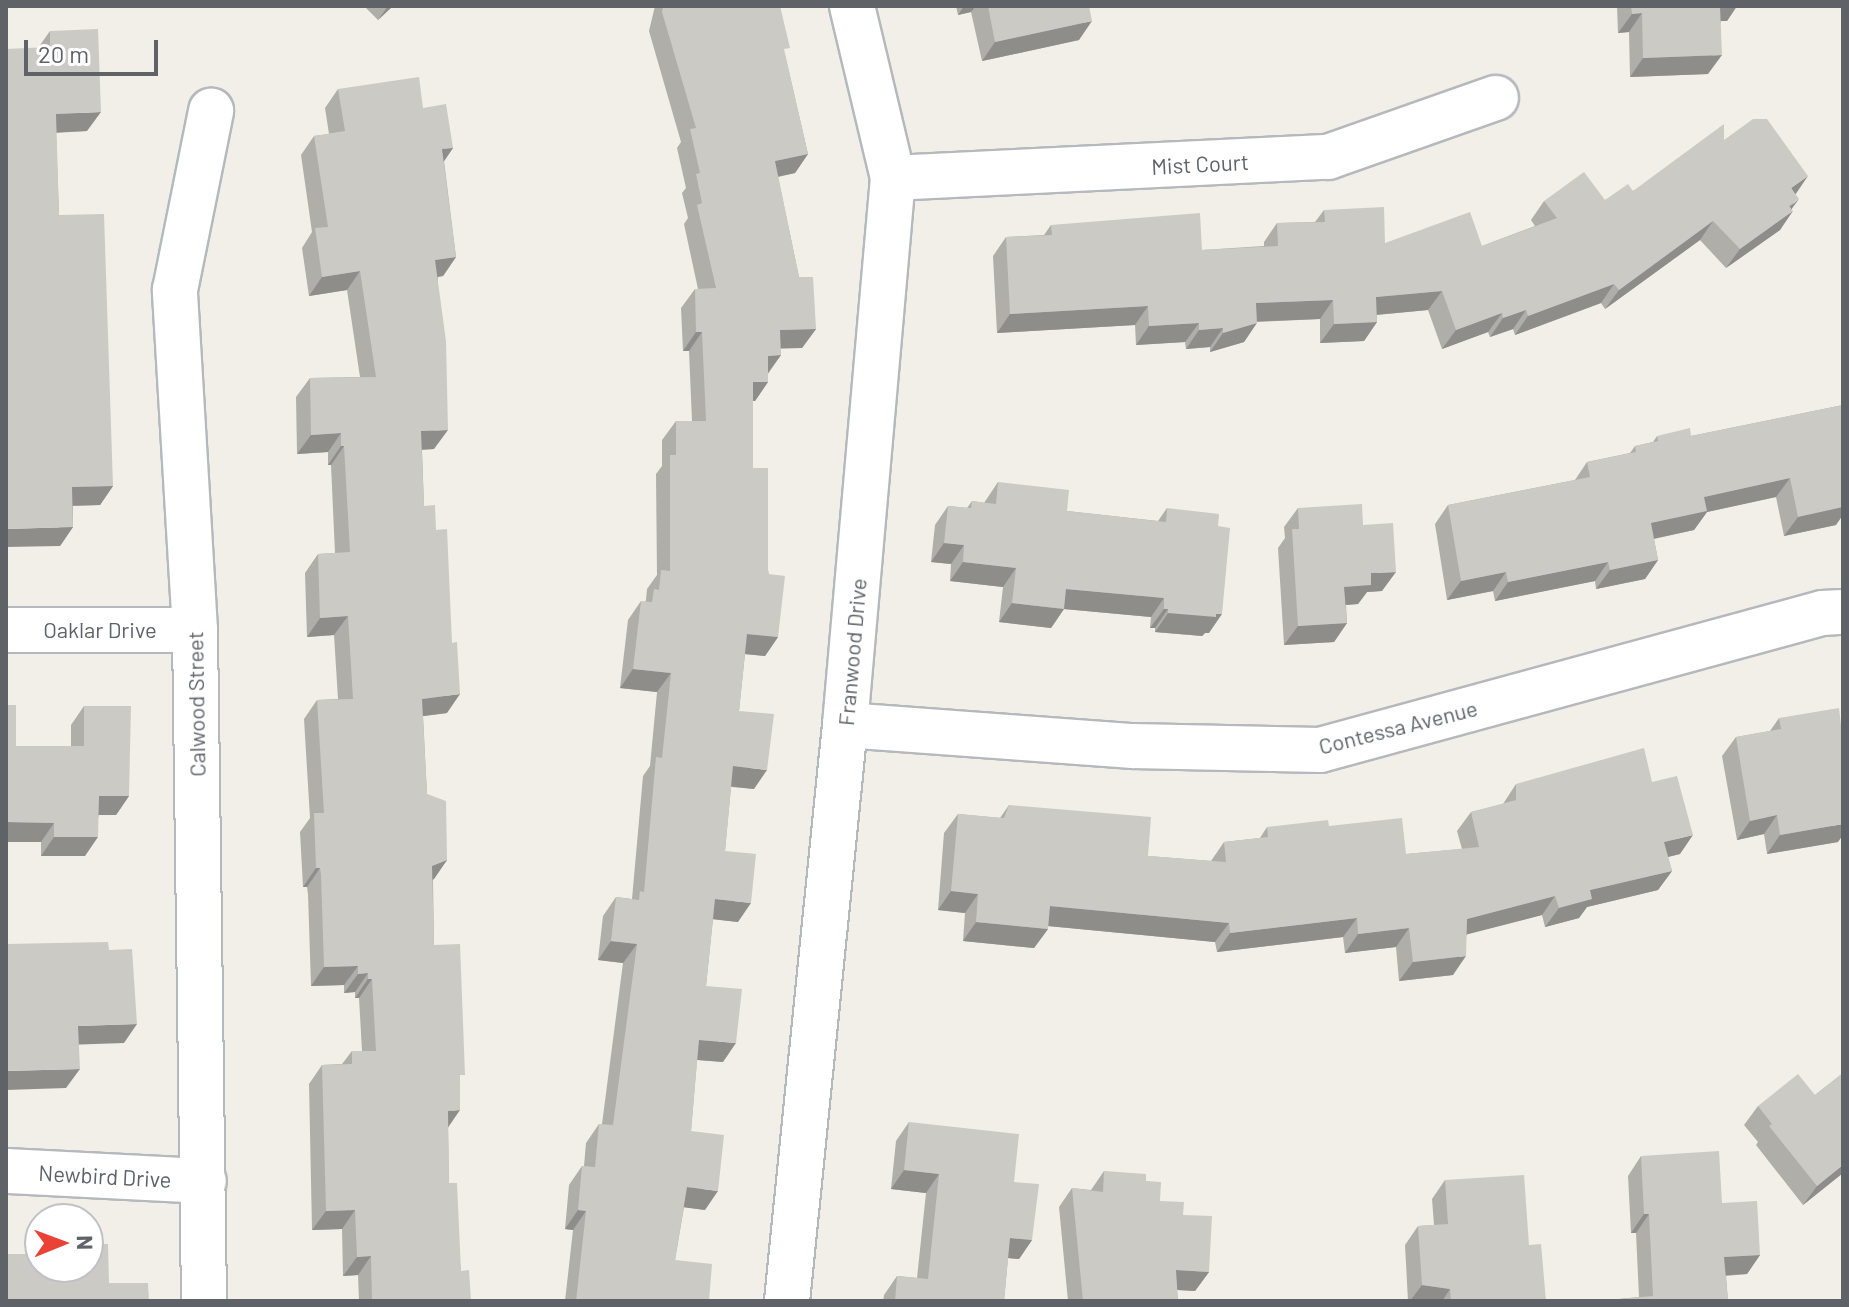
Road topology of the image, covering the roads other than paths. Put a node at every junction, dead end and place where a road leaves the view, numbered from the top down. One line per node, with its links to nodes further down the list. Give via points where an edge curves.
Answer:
1 (852, 6): 4 (street, Franwood Drive)
2 (1496, 98): 4 (street, Mist Court, via 1328,157)
3 (211, 111): 7 (street, Calwood Street, via 175,290)
4 (893, 178): 8 (street, Franwood Drive)
5 (1843, 612): 8 (street, Contessa Avenue, via 1822,613 1320,750 1133,746)
6 (6, 630): 7 (street, Oaklar Drive)
7 (195, 630): 10 (street, Calwood Street)
8 (845, 725): 12 (street, Franwood Drive)
9 (6, 1171): 10 (street, Newbird Drive)
10 (204, 1181): 11 (street, Calwood Street)
11 (204, 1301)
12 (787, 1301)

